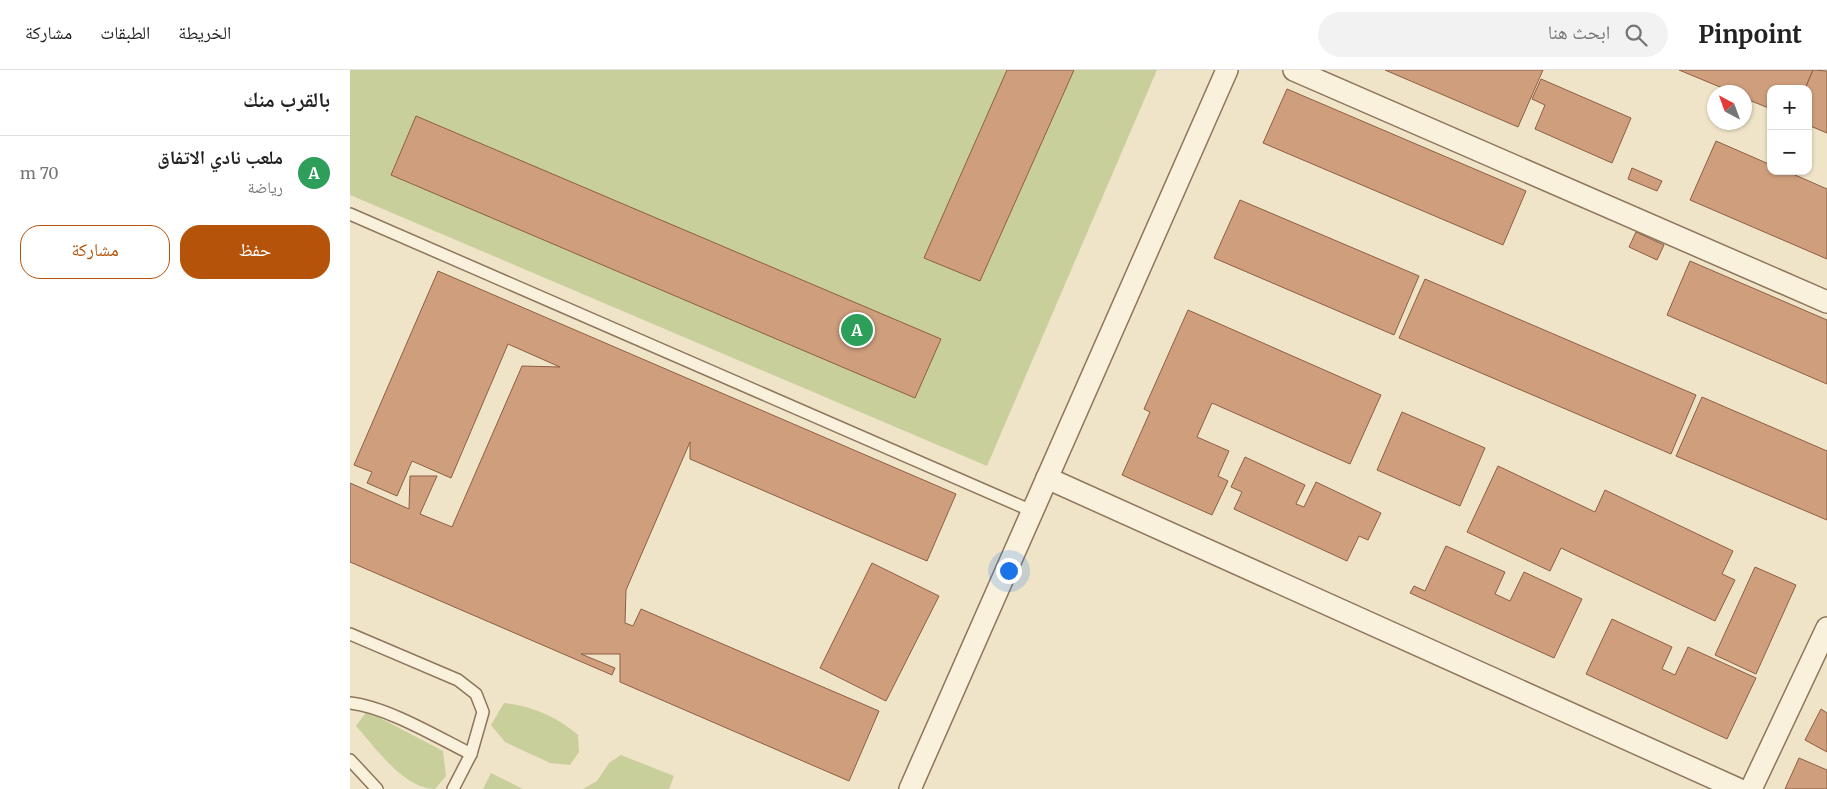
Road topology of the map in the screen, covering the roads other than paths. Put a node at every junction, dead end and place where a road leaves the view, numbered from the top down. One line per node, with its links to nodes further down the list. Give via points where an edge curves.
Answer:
1 (1227, 70): 5 (street)
2 (1294, 70): 4 (street)
3 (350, 214): 6 (lane)
4 (1827, 302)
5 (1047, 478): 6 (street); 15 (street)
6 (1032, 511): 14 (street)
7 (1827, 628): 16 (street)
8 (350, 634): 10 (lane, via 458,680 476,694 483,712)
9 (350, 703): 10 (lane, via 385,712)
10 (471, 754): 13 (lane)
11 (350, 760): 12 (lane)
12 (377, 789)
13 (453, 789)
14 (910, 789)
15 (1738, 789)
16 (1751, 789)

